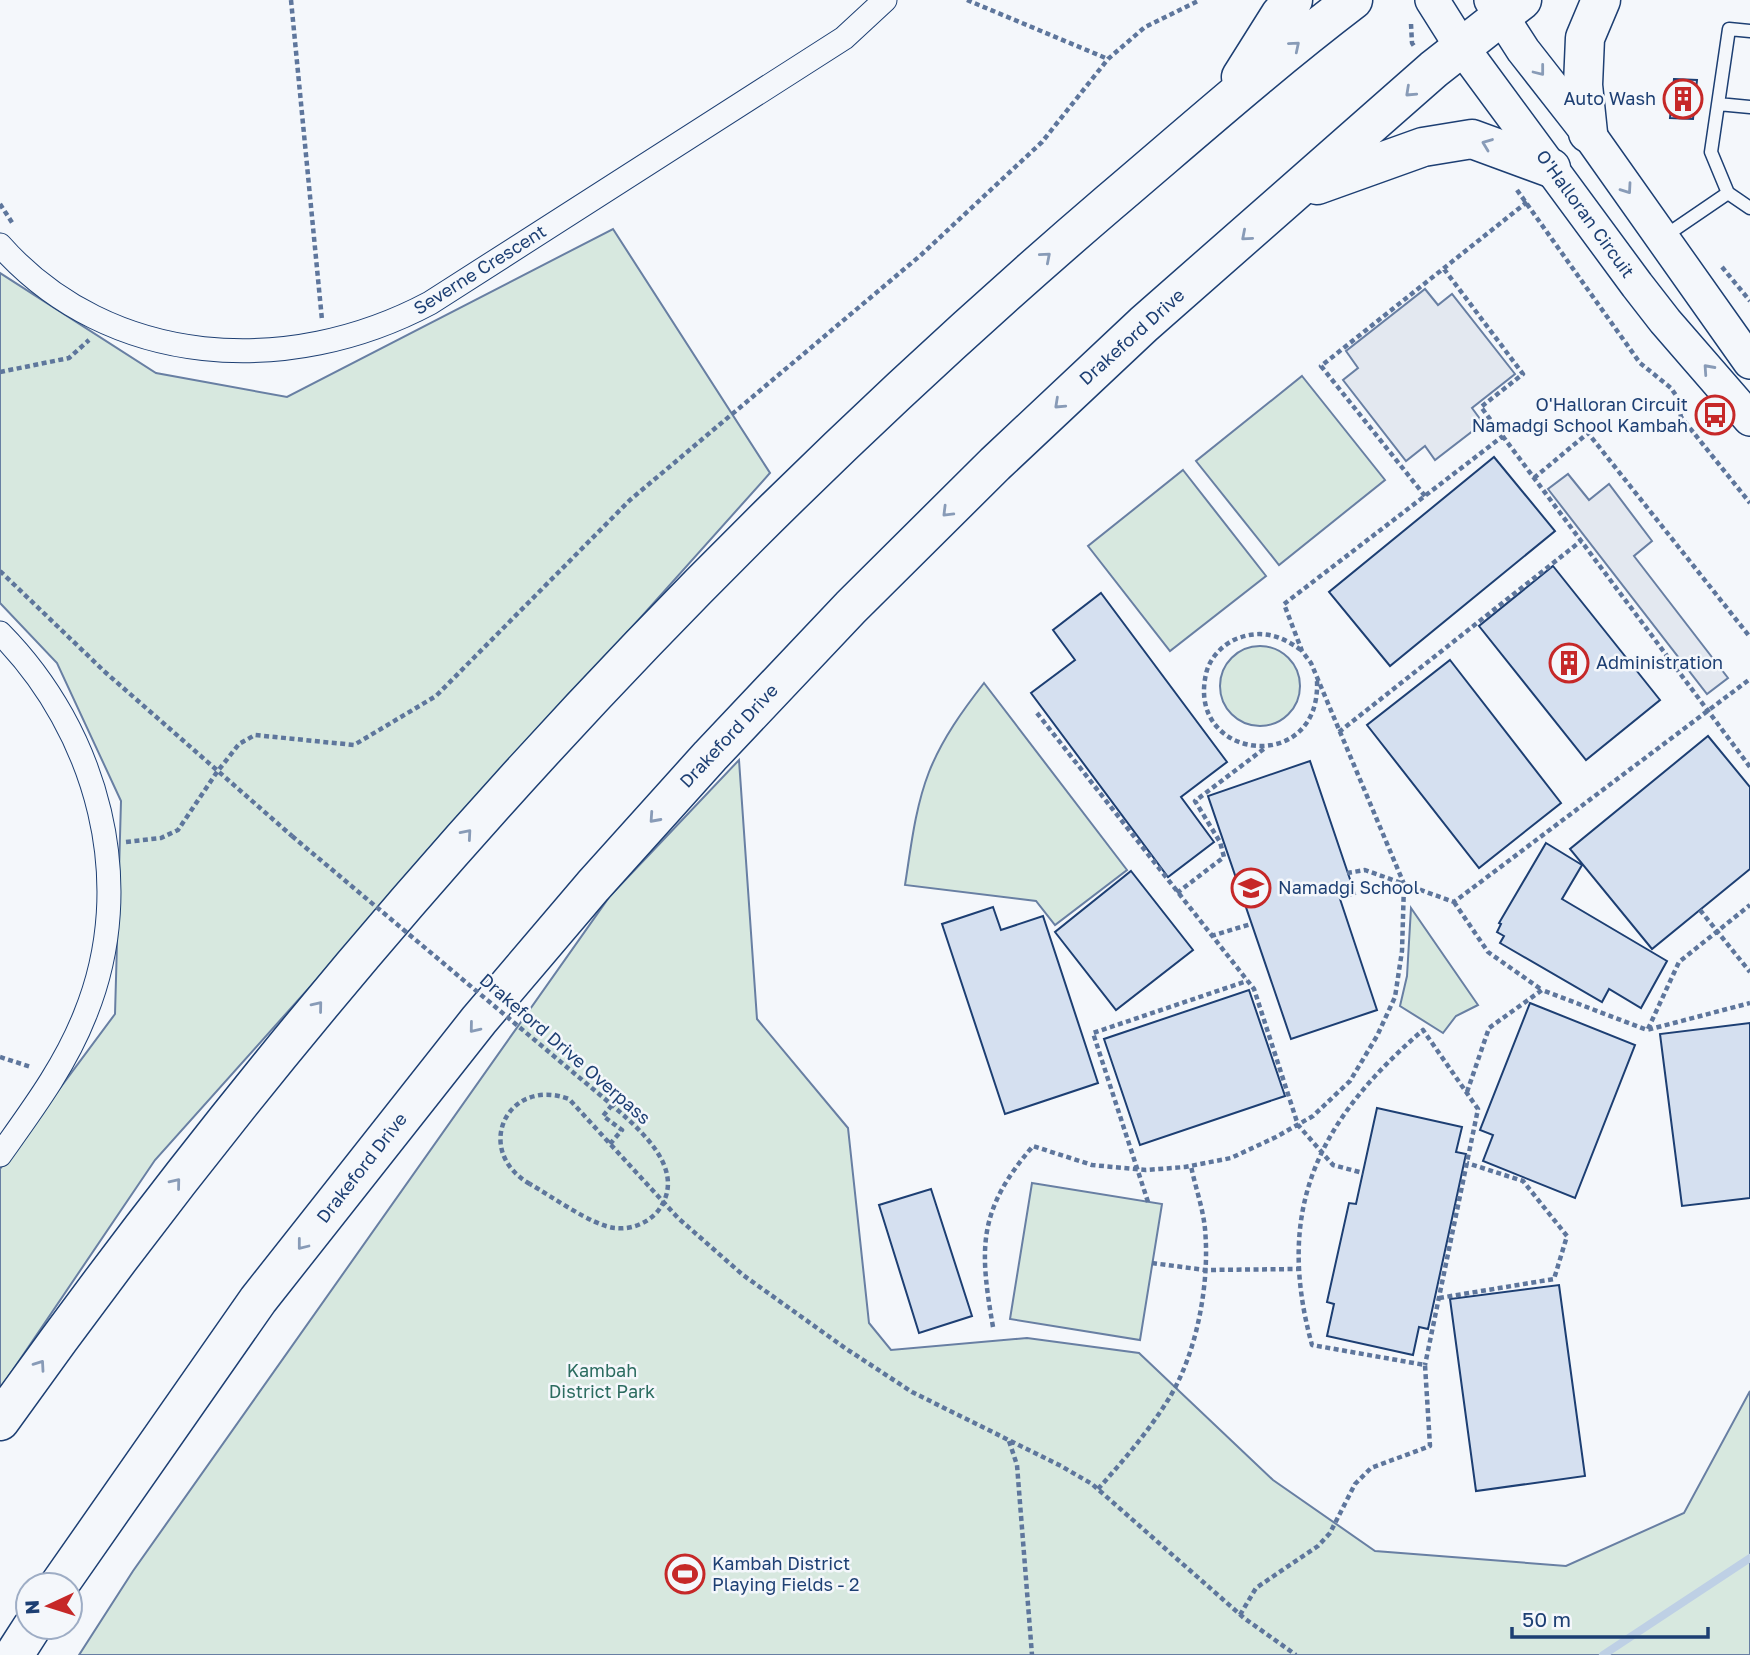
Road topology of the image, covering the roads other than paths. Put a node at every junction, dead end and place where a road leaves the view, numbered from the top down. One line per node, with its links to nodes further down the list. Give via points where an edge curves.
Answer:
1 (885, 0): 18 (street, Severne Crescent, via 844,38 430,303 349,337 261,351 201,349 143,337 65,302 22,269)
2 (1293, 0): 10 (highway)
3 (1353, 0): 10 (highway, one-way to 3)
4 (1601, 0): 12 (highway, via 1585,38)
5 (1505, 5): 8 (highway, Drakeford Drive); 12 (street, one-way to 12, via 1523,50)
6 (1421, 9): 8 (street, O'Halloran Circuit)
7 (1750, 31): 9 (lane, via 1729,29)
8 (1461, 46): 13 (street, O'Halloran Circuit); 14 (highway, Drakeford Drive, one-way to 14)
9 (1718, 104): 11 (lane); 15 (lane, via 1711,152)
10 (1223, 105): 23 (highway, one-way to 10, via 170,1190 317,1007 522,771 782,501 994,302)
11 (1750, 107)
12 (1588, 133): 17 (street, one-way to 17)
13 (1551, 168): 14 (highway, one-way to 14, via 1472,139 1423,147); 20 (street, O'Halloran Circuit, one-way to 13, via 1665,321)
14 (1298, 191): 24 (highway, Drakeford Drive, one-way to 24, via 1144,324 985,474 851,607 593,886 480,1020 258,1300)
15 (1728, 193): 16 (lane); 17 (lane)
16 (1750, 208)
17 (1662, 238): 19 (street)
18 (10, 239)
19 (1750, 362)
20 (1750, 419)
21 (0, 633): 22 (street, via 25,658 76,739 98,799 107,852 108,922 96,983 74,1042 41,1099)
22 (0, 1155)
23 (0, 1421)
24 (68, 1571)

